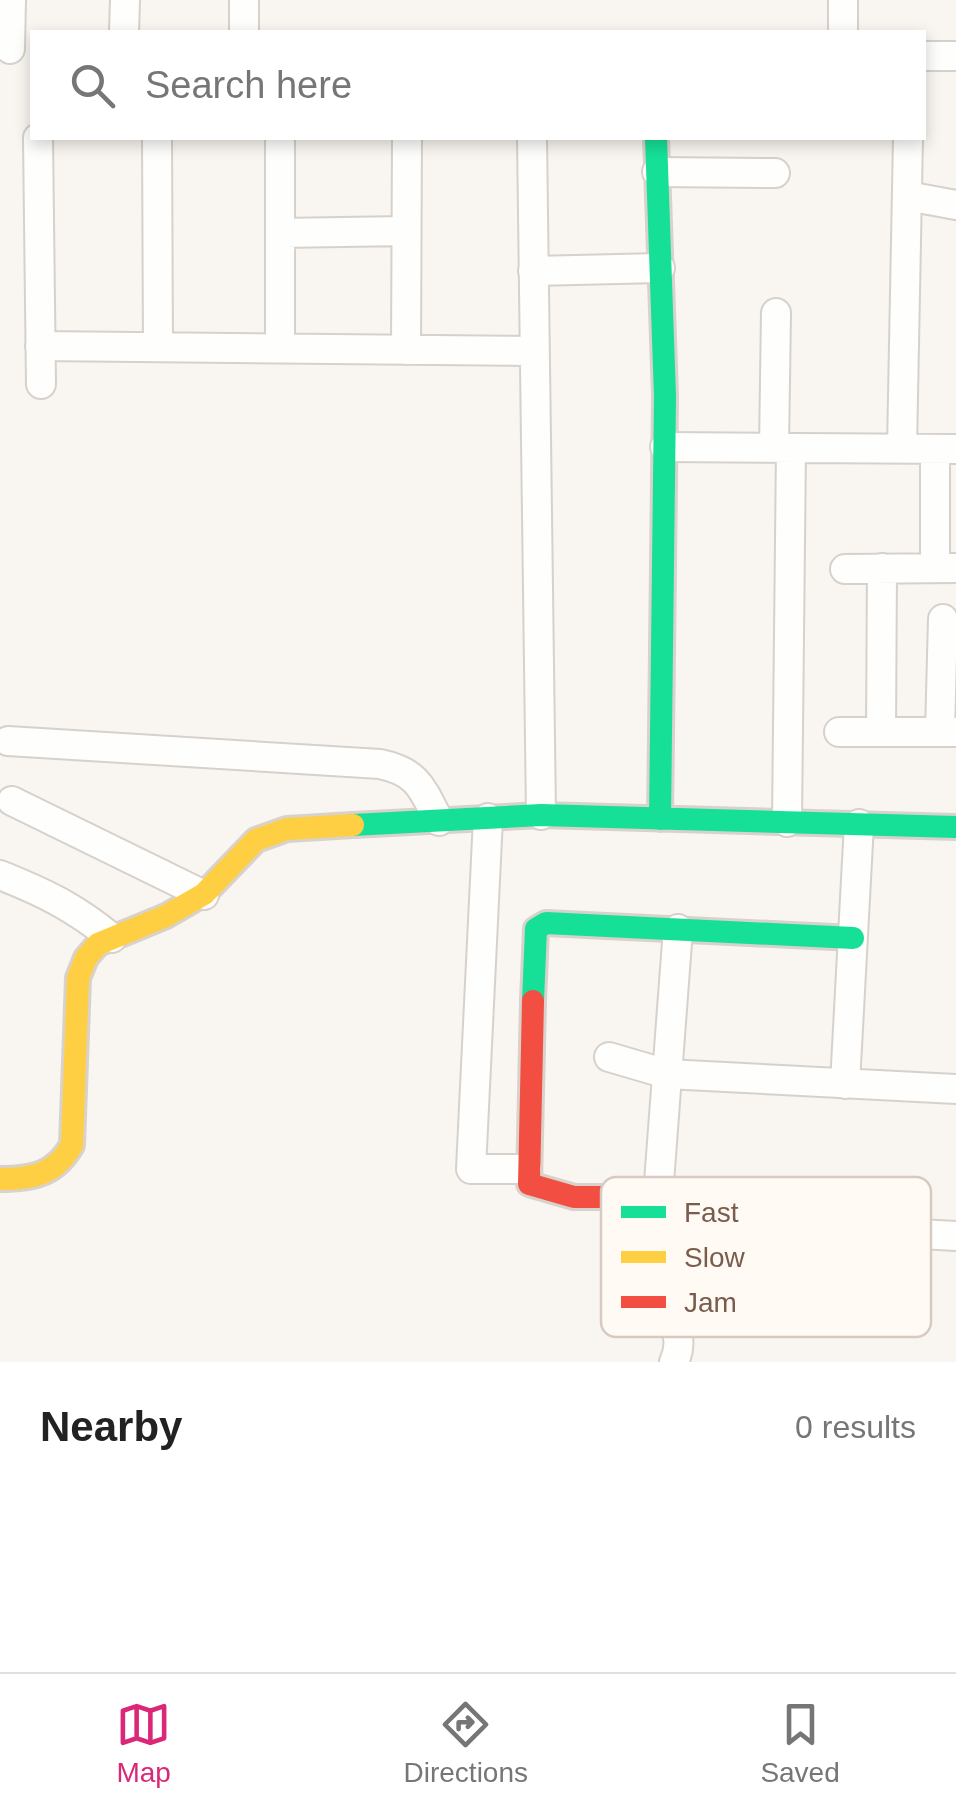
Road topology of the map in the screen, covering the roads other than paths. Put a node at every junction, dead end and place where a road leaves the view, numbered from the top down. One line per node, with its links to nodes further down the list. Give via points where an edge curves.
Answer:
1 (10, 0): 8 (street)
2 (124, 0): 5 (street)
3 (244, 0): 6 (street)
4 (843, 0): 7 (street)
5 (124, 30)
6 (244, 30)
7 (842, 30)
8 (14, 49)
9 (926, 56): 10 (street)
10 (956, 56)
11 (38, 140): 27 (street)
12 (158, 140): 28 (street)
13 (280, 140): 23 (street)
14 (407, 140): 22 (street)
15 (532, 140): 25 (street)
16 (656, 140): 18 (street)
17 (908, 140): 20 (street)
18 (657, 172): 19 (street); 24 (street)
19 (775, 173)
20 (906, 196): 21 (street); 35 (street)
21 (956, 205)
22 (406, 232): 23 (street); 30 (street)
23 (280, 233): 29 (street)
24 (660, 268): 25 (street); 33 (street)
25 (532, 271): 31 (street)
26 (776, 313): 34 (street)
27 (40, 346): 28 (street); 32 (street)
28 (158, 347): 29 (street)
29 (280, 348): 30 (street)
30 (406, 350): 31 (street)
31 (533, 351): 46 (street)
32 (41, 384)
33 (665, 447): 34 (street); 48 (street)
34 (782, 448): 35 (street); 50 (street)
35 (902, 448): 36 (street)
36 (945, 449): 38 (street)
37 (882, 568): 38 (street); 39 (street); 42 (street)
38 (946, 568)
39 (845, 569)
40 (943, 619): 43 (street)
41 (838, 732): 42 (street)
42 (881, 732): 43 (street)
43 (948, 732)
44 (8, 741): 49 (street, via 403,768 416,778)
45 (12, 801): 54 (street)
46 (541, 815): 47 (street); 48 (street)
47 (488, 818): 49 (street); 62 (street, via 471,1169)
48 (660, 819): 50 (street)
49 (439, 821): 54 (street, via 261,835)
50 (788, 822): 51 (street)
51 (859, 824): 52 (street); 57 (street)
52 (956, 827)
53 (0, 876): 56 (street, via 56,897)
54 (204, 895): 56 (street)
55 (678, 928): 57 (street); 59 (street); 62 (street, via 561,922 536,930)
56 (112, 938): 64 (street, via 86,958 78,978 72,1145 64,1163 48,1173)
57 (853, 938): 60 (street)
58 (609, 1057): 59 (street)
59 (667, 1074): 60 (street); 63 (street)
60 (845, 1084): 61 (street)
61 (956, 1089)
62 (526, 1168): 65 (street, via 529,1184 544,1193)
63 (659, 1177)
64 (0, 1178)
65 (601, 1201)
66 (931, 1234): 67 (street)
67 (956, 1236)
68 (679, 1337): 69 (street)
69 (674, 1362)

